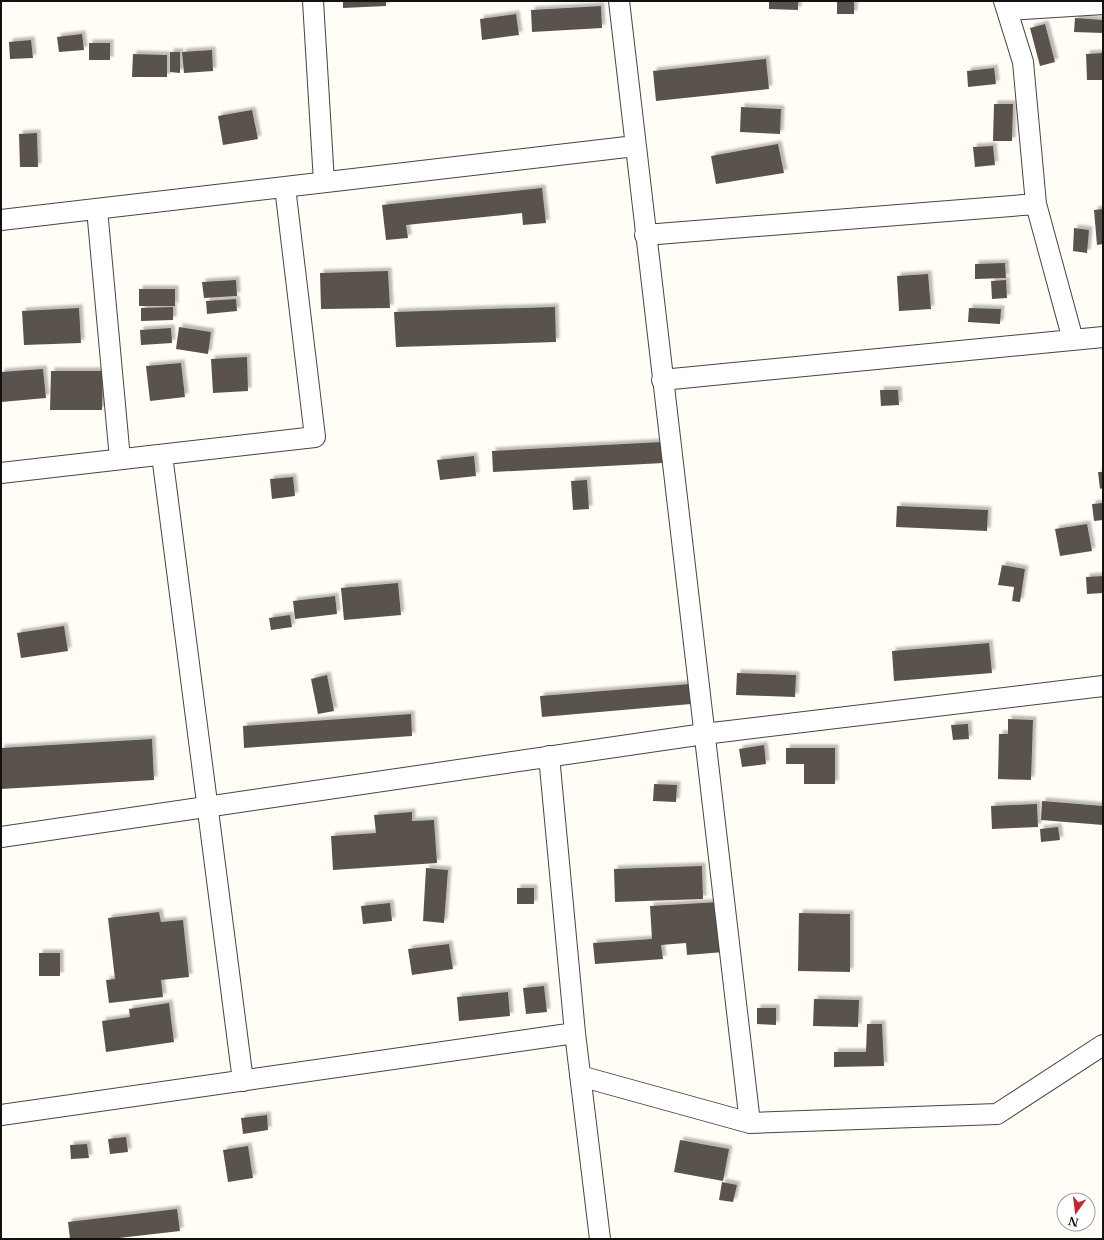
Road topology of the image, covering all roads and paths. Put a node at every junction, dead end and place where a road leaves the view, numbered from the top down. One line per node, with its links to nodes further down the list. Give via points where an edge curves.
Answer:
1 (313, 1): 6 (street)
2 (619, 1): 5 (street)
3 (1103, 4): 4 (street)
4 (1006, 6): 8 (street, via 1023,62)
5 (635, 146): 6 (street); 11 (street)
6 (324, 182): 7 (street)
7 (285, 187): 9 (street); 15 (street, via 315,437)
8 (1036, 204): 11 (street); 13 (street)
9 (97, 209): 10 (street); 16 (street)
10 (1, 218)
11 (645, 235): 14 (street)
12 (1103, 337): 13 (street)
13 (1074, 340): 14 (street)
14 (662, 380): 19 (street)
15 (162, 455): 16 (street); 21 (street)
16 (120, 459): 17 (street)
17 (1, 473)
18 (1103, 686): 19 (street)
19 (704, 734): 20 (street); 28 (street)
20 (549, 756): 21 (street); 23 (street)
21 (207, 807): 22 (street); 26 (street)
22 (1, 837)
23 (575, 1033): 25 (street); 26 (street)
24 (1103, 1045): 28 (street, via 997,1114)
25 (580, 1076): 28 (street); 29 (street)
26 (242, 1081): 27 (street)
27 (1, 1115)
28 (750, 1123)
29 (600, 1239)

